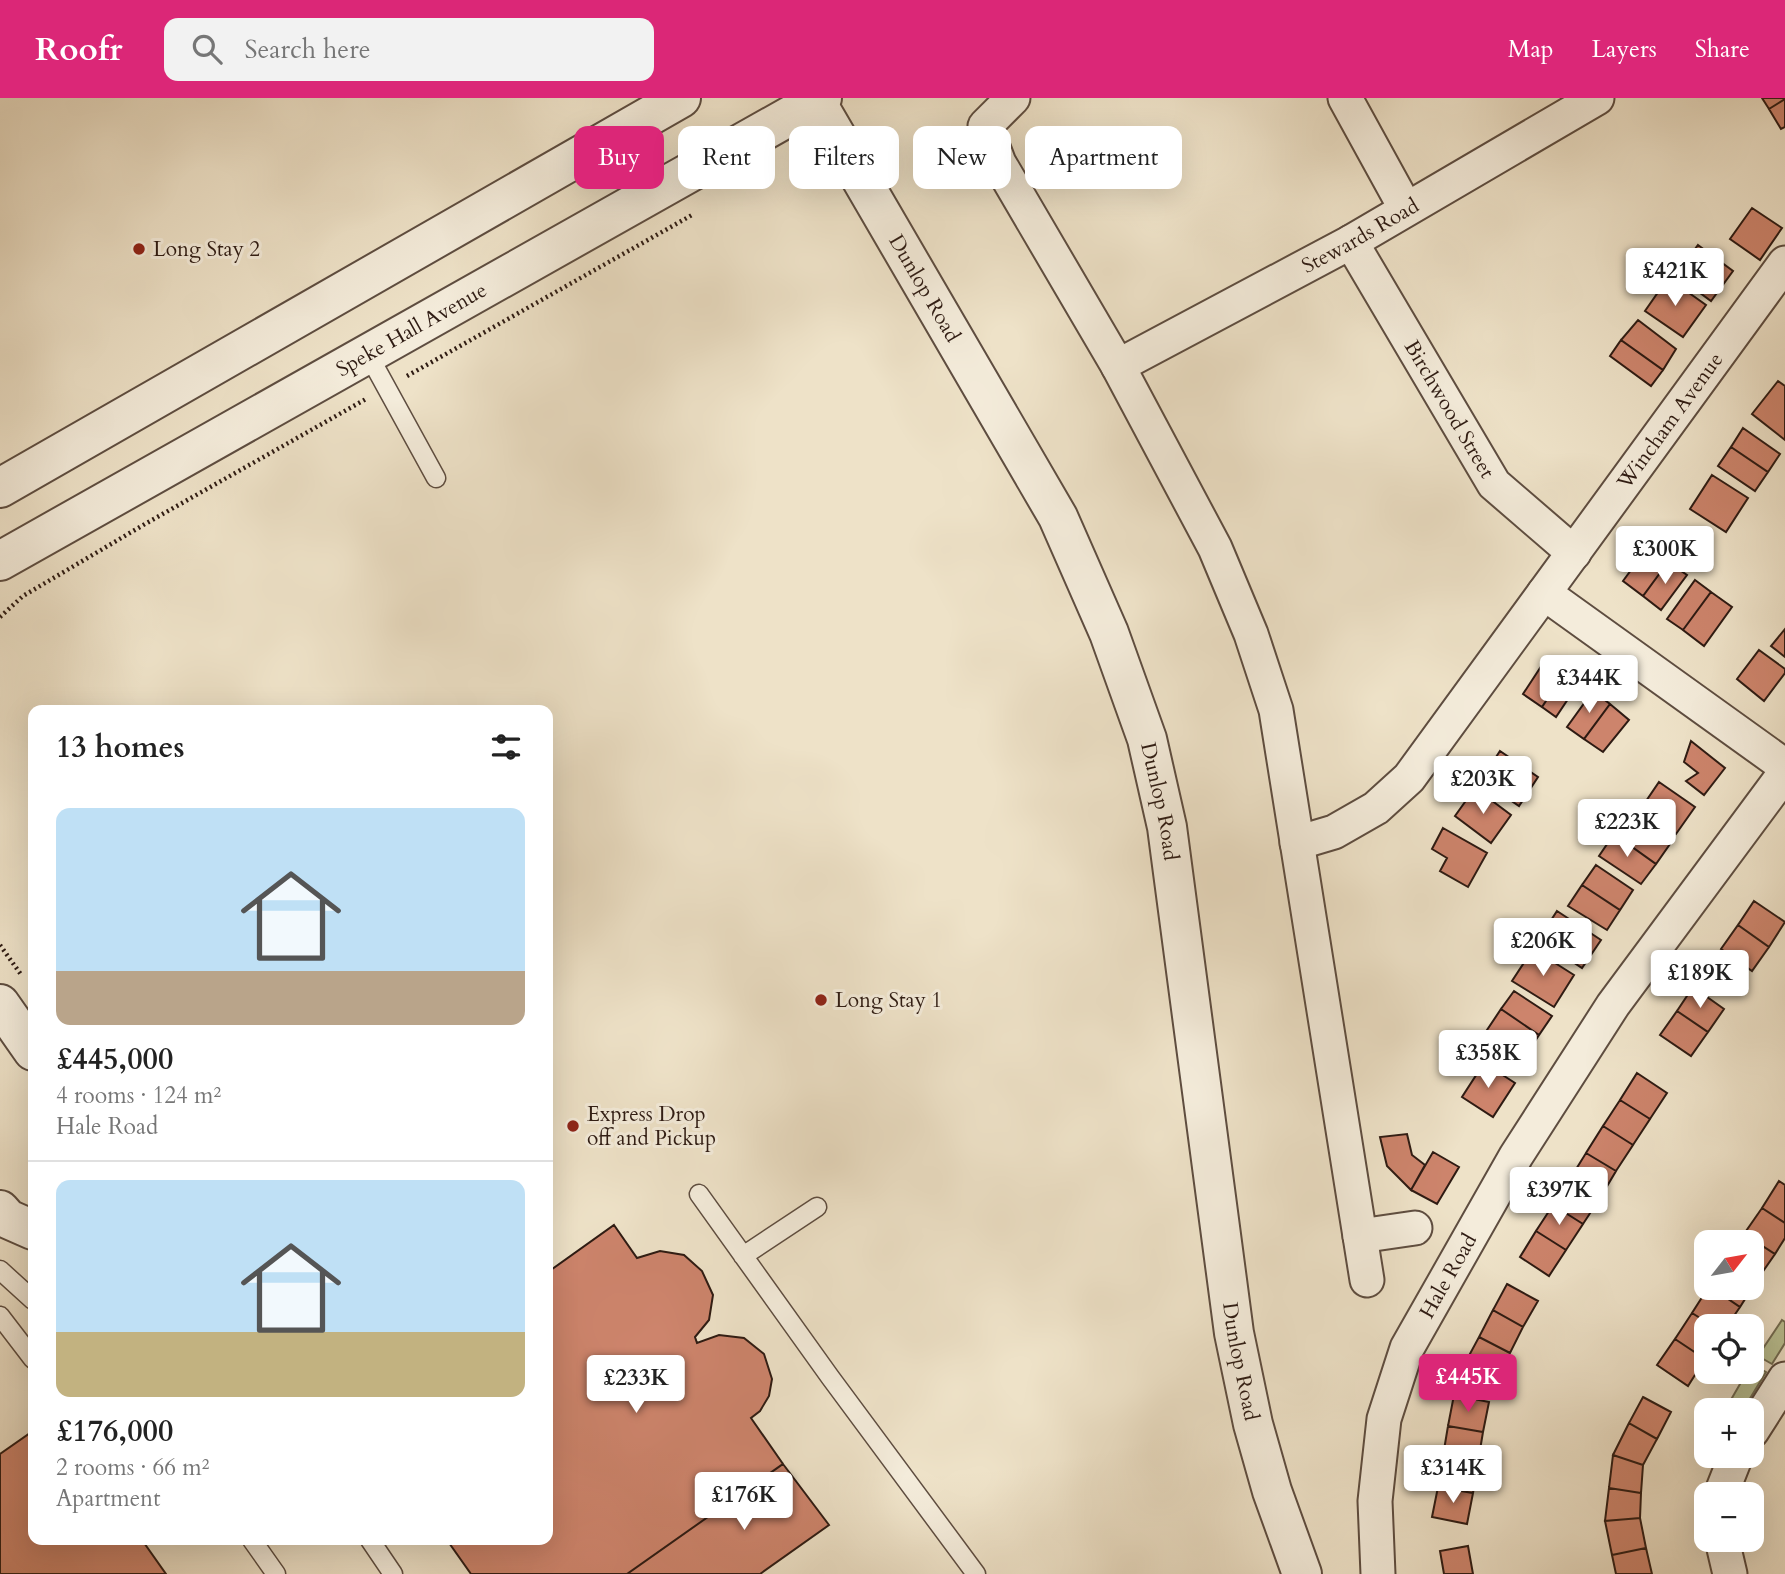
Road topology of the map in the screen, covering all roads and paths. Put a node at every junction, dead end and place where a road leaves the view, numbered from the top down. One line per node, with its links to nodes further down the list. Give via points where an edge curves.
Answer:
1 (681, 98): 14 (street)
2 (1013, 98): 11 (street, via 985,126 999,163)
3 (1345, 98): 6 (street)
4 (1597, 98): 6 (street, Stewards Road)
5 (817, 99): 10 (street, Speke Hall Avenue); 46 (street, Dunlop Road, via 1058,517 1110,633 1147,739 1167,828 1234,1333 1272,1491)
6 (1406, 209): 8 (street, Stewards Road)
7 (702, 210): 12 (path)
8 (1351, 242): 11 (street, Stewards Road); 16 (street, Birchwood Street, via 1494,484)
9 (1785, 263): 16 (street, Wincham Avenue)
10 (368, 354): 12 (lane); 15 (street, Speke Hall Avenue)
11 (1118, 366): 23 (street, via 1215,548 1251,634 1276,710)
12 (386, 388): 13 (lane); 20 (path, via 23,596)
13 (436, 478)
14 (0, 488)
15 (121, 492): 17 (street, Speke Hall Avenue); 18 (street)
16 (1574, 553): 19 (street, Wincham Avenue)
17 (0, 561)
18 (0, 584)
19 (1544, 593): 21 (street); 23 (street, Wincham Avenue, via 1409,778 1376,808 1334,832)
20 (0, 617)
21 (1785, 766)
22 (1785, 773): 42 (street, Hale Road, via 1613,1005 1516,1156 1407,1348 1384,1419)
23 (1297, 843): 30 (street)
24 (0, 945): 25 (path)
25 (13, 993): 26 (street)
26 (28, 1036)
27 (699, 1194): 31 (lane)
28 (817, 1207): 31 (lane)
29 (1415, 1228): 30 (street)
30 (1360, 1236): 33 (street)
31 (743, 1256): 45 (lane)
32 (0, 1270): 34 (lane)
33 (1367, 1280)
34 (28, 1295)
35 (0, 1316): 36 (lane)
36 (28, 1352)
37 (1785, 1379): 38 (street)
38 (1764, 1412)
39 (256, 1545): 43 (lane)
40 (373, 1545): 44 (lane)
41 (1724, 1552): 47 (street)
42 (1372, 1573)
43 (276, 1574)
44 (393, 1574)
45 (976, 1574)
46 (1302, 1574)
47 (1730, 1574)

